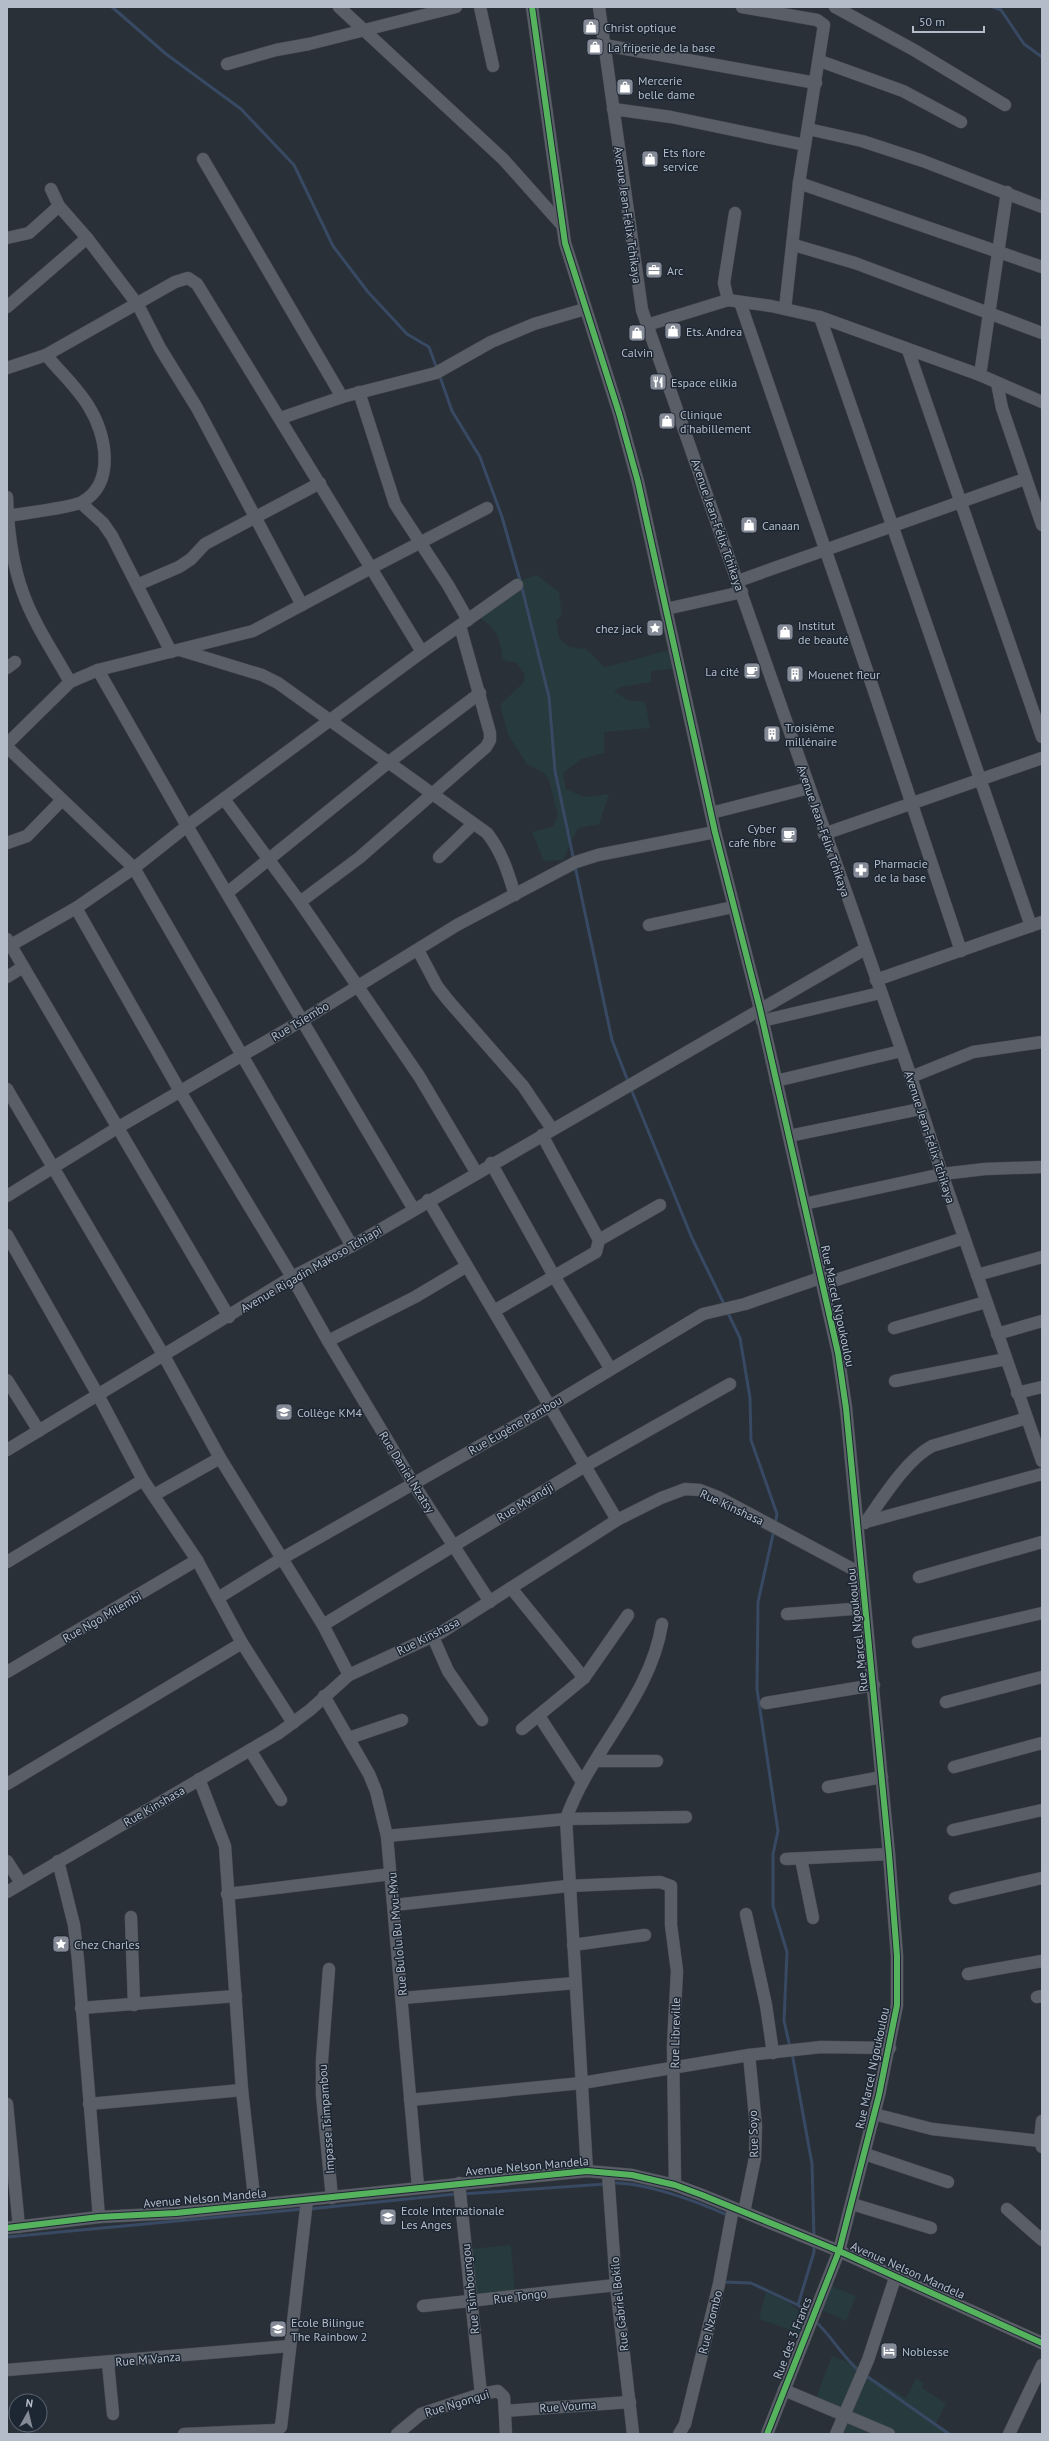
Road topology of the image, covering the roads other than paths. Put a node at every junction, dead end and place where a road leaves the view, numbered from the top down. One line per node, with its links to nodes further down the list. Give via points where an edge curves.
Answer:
1 (339, 7): 9 (street)
2 (456, 7): 8 (street)
3 (480, 7): 13 (street)
4 (532, 7): 27 (street, Rue Marcel N'goukoulou)
5 (599, 7): 10 (street, Avenue Jean-Félix Tchikaya)
6 (742, 7): 11 (street, via 822,21 824,25)
7 (835, 7): 15 (street, via 914,50)
8 (426, 10): 9 (street)
9 (362, 31): 12 (street); 27 (street, via 443,101 503,159)
10 (604, 45): 14 (street); 16 (street, Avenue Jean-Félix Tchikaya)
11 (820, 61): 14 (street); 17 (street, via 903,92)
12 (227, 64)
13 (493, 66)
14 (816, 83): 18 (street)
15 (1005, 105)
16 (613, 109): 19 (street, via 671,117); 41 (street, Avenue Jean-Félix Tchikaya, via 637,279)
17 (961, 122)
18 (808, 128): 19 (street); 23 (street, via 875,146)
19 (805, 145): 21 (street)
20 (202, 159): 49 (street)
21 (799, 183): 30 (street); 31 (street)
22 (51, 189): 24 (street)
23 (1007, 192): 25 (street); 31 (street)
24 (59, 206): 28 (street, via 29,233); 29 (street)
25 (1042, 207)
26 (735, 213): 33 (street, via 724,283)
27 (561, 224): 37 (street, Rue Marcel N'goukoulou, via 569,262)
28 (7, 238)
29 (87, 238): 35 (street); 36 (street)
30 (794, 245): 38 (street); 39 (street, via 855,263)
31 (998, 252): 32 (street); 39 (street)
32 (1042, 267)
33 (728, 300): 34 (street); 41 (street)
34 (740, 302): 38 (street); 63 (street)
35 (138, 305): 44 (street); 51 (street, via 181,279 194,280); 58 (street)
36 (7, 307)
37 (585, 309): 48 (street, via 534,324 491,342 436,373); 70 (street, Rue Marcel N'goukoulou, via 630,451)
38 (785, 309): 40 (street)
39 (990, 313): 42 (street); 46 (street)
40 (820, 317): 43 (street); 60 (street, via 875,480)
41 (647, 325): 68 (street, Avenue Jean-Félix Tchikaya)
42 (1042, 333)
43 (908, 350): 46 (street); 55 (street)
44 (46, 355): 45 (street); 56 (street, via 89,406 100,429 105,464 94,494)
45 (7, 368)
46 (980, 376): 47 (street)
47 (997, 383): 50 (street); 52 (street, via 1002,408)
48 (359, 392): 49 (street); 62 (street, via 395,504)
49 (342, 397): 51 (street)
50 (1042, 402)
51 (281, 418): 53 (street)
52 (1025, 479): 55 (street); 61 (street)
53 (320, 483): 58 (street); 64 (street)
54 (7, 497): 59 (street)
55 (959, 501): 60 (street); 78 (street)
56 (81, 503): 59 (street); 66 (street, via 103,523 122,553)
57 (487, 508): 62 (street)
58 (256, 518): 66 (street, via 205,544 191,560 179,567); 69 (street)
59 (8, 521): 65 (street)
60 (894, 525): 63 (street); 83 (street)
61 (1042, 525)
62 (422, 543): 64 (street); 71 (street)
63 (825, 550): 68 (street); 88 (street)
64 (372, 568): 69 (street); 73 (street)
65 (12, 572): 75 (street, via 31,613)
66 (137, 585): 72 (street)
67 (517, 585): 71 (street)
68 (740, 587): 70 (street); 84 (street, Avenue Jean-Félix Tchikaya)
69 (302, 605): 72 (street, via 253,631)
70 (666, 609): 89 (street, Rue Marcel N'goukoulou)
71 (464, 623): 73 (street); 76 (street)
72 (176, 651): 74 (street); 77 (street, via 262,675)
73 (422, 652): 77 (street)
74 (98, 670): 75 (street); 91 (street)
75 (70, 682): 79 (street)
76 (480, 692): 82 (street); 85 (street, via 490,740 486,747)
77 (330, 720): 82 (street); 86 (street)
78 (1042, 737)
79 (7, 744)
80 (7, 747): 87 (street)
81 (1042, 758): 83 (street)
82 (389, 762): 85 (street); 96 (street)
83 (981, 780): 88 (street); 103 (street)
84 (809, 788): 89 (street); 93 (street, Avenue Jean-Félix Tchikaya)
85 (432, 794): 90 (street); 100 (street, via 360,858)
86 (224, 799): 91 (street); 96 (street)
87 (62, 800): 94 (street, via 27,836); 97 (street)
88 (910, 803): 93 (street); 108 (street)
89 (711, 813): 92 (street, Rue Marcel N'goukoulou)
90 (474, 824): 95 (street); 99 (street, via 496,845 505,861)
91 (186, 826): 97 (street); 98 (street)
92 (715, 832): 99 (street, Rue Tsiembo, via 598,854 576,862); 101 (street, Rue Marcel N'goukoulou)
93 (824, 834): 106 (street, Avenue Jean-Félix Tchikaya)
94 (7, 843)
95 (439, 857)
96 (269, 859): 98 (street); 100 (street)
97 (134, 868): 102 (street); 119 (street)
98 (227, 893): 115 (street)
99 (515, 895): 107 (street, Rue Tsiembo, via 457,925)
100 (300, 902): 112 (street)
101 (733, 907): 104 (street); 114 (street, Rue Marcel N'goukoulou)
102 (76, 908): 105 (street); 123 (street, Rue Daniel Nzatsy)
103 (1036, 924): 108 (street)
104 (648, 925)
105 (9, 942): 109 (street)
106 (865, 949): 111 (street, Avenue Jean-Félix Tchikaya); 114 (street, Avenue Rigadin Makoso Tchiapi)
107 (418, 950): 112 (street, Rue Tsiembo); 126 (street, via 444,995 523,1086)
108 (960, 951): 111 (street)
109 (23, 967): 110 (street); 125 (street)
110 (7, 977)
111 (876, 980): 113 (street, Avenue Jean-Félix Tchikaya)
112 (358, 986): 115 (street, Rue Tsiembo); 131 (street, via 419,1076)
113 (880, 993): 116 (street); 118 (street, Avenue Jean-Félix Tchikaya)
114 (760, 1009): 116 (street, Rue Marcel N'goukoulou); 126 (street, Avenue Rigadin Makoso Tchiapi)
115 (303, 1020): 119 (street, Rue Tsiembo); 137 (street)
116 (762, 1021): 121 (street, Rue Marcel N'goukoulou)
117 (1042, 1042): 120 (street, via 973,1052)
118 (901, 1051): 120 (street, Avenue Jean-Félix Tchikaya); 121 (street)
119 (242, 1055): 123 (street, Rue Tsiembo); 141 (street)
120 (911, 1077): 124 (street, Avenue Jean-Félix Tchikaya)
121 (776, 1081): 127 (street, Rue Marcel N'goukoulou)
122 (7, 1089): 130 (street)
123 (181, 1093): 125 (street, Rue Tsiembo); 146 (street, Rue Daniel Nzatsy)
124 (920, 1108): 127 (street); 132 (street, Avenue Jean-Félix Tchikaya)
125 (117, 1128): 130 (street, Rue Tsiembo); 150 (street)
126 (547, 1132): 128 (street, Avenue Rigadin Makoso Tchiapi); 140 (street)
127 (789, 1136): 136 (street, Rue Marcel N'goukoulou)
128 (491, 1164): 131 (street, Avenue Rigadin Makoso Tchiapi); 145 (street)
129 (1042, 1167): 132 (street, via 985,1168)
130 (51, 1168): 133 (street, Rue Tsiembo); 155 (street)
131 (476, 1172): 134 (street, Avenue Rigadin Makoso Tchiapi)
132 (942, 1174): 136 (street); 139 (street, Avenue Jean-Félix Tchikaya)
133 (7, 1196)
134 (428, 1200): 137 (street, Avenue Rigadin Makoso Tchiapi); 143 (street)
135 (660, 1204): 140 (street)
136 (804, 1204): 147 (street, Rue Marcel N'goukoulou)
137 (413, 1208): 141 (street, Avenue Rigadin Makoso Tchiapi)
138 (7, 1235): 163 (street)
139 (964, 1238): 144 (street, Avenue Jean-Félix Tchikaya); 147 (street, Rue Eugène Pambou)
140 (598, 1240): 145 (street, via 596,1252)
141 (352, 1246): 146 (street, Avenue Rigadin Makoso Tchiapi)
142 (1042, 1257): 144 (street)
143 (468, 1266): 149 (street); 154 (street, via 415,1297)
144 (977, 1275): 148 (street, Avenue Jean-Félix Tchikaya)
145 (554, 1276): 149 (street); 157 (street)
146 (292, 1277): 150 (street, Avenue Rigadin Makoso Tchiapi); 154 (street, Rue Daniel Nzatsy)
147 (824, 1281): 157 (street, Rue Eugène Pambou, via 797,1284 745,1304 703,1314); 176 (street, Rue Marcel N'goukoulou, via 838,1352)
148 (986, 1302): 152 (street); 153 (street, Avenue Jean-Félix Tchikaya)
149 (494, 1311): 164 (street)
150 (229, 1317): 155 (street, Avenue Rigadin Makoso Tchiapi)
151 (1042, 1321): 153 (street)
152 (894, 1328)
153 (997, 1334): 156 (street, Avenue Jean-Félix Tchikaya)
154 (328, 1341): 173 (street, Rue Daniel Nzatsy)
155 (164, 1356): 163 (street, Avenue Rigadin Makoso Tchiapi); 169 (street)
156 (1006, 1359): 159 (street); 162 (street, Avenue Jean-Félix Tchikaya)
157 (610, 1368): 164 (street, Rue Eugène Pambou)
158 (7, 1380): 166 (street)
159 (895, 1381)
160 (730, 1384): 170 (street, Rue Mvandji)
161 (1042, 1387): 162 (street)
162 (1017, 1393): 165 (street, Avenue Jean-Félix Tchikaya)
163 (98, 1395): 166 (street, Avenue Rigadin Makoso Tchiapi); 172 (street)
164 (550, 1406): 170 (street); 173 (street, Rue Eugène Pambou)
165 (1027, 1418): 168 (street, Avenue Jean-Félix Tchikaya); 176 (street, via 924,1450)
166 (39, 1431): 167 (street, Avenue Rigadin Makoso Tchiapi)
167 (7, 1450)
168 (1041, 1457)
169 (220, 1458): 174 (street); 179 (street)
170 (585, 1466): 175 (street); 178 (street, Rue Mvandji)
171 (1042, 1474): 176 (street)
172 (143, 1480): 174 (street); 181 (street)
173 (413, 1483): 178 (street, Rue Daniel Nzatsy); 179 (street, Rue Eugène Pambou)
174 (154, 1496): 180 (street)
175 (617, 1520): 182 (street, Rue Kinshasa, via 674,1492 700,1490 718,1497); 184 (street, Rue Kinshasa)
176 (861, 1523): 182 (street, Rue Marcel N'goukoulou)
177 (1042, 1542): 183 (street)
178 (454, 1546): 186 (street, Rue Daniel Nzatsy); 192 (street, Rue Mvandji)
179 (281, 1559): 185 (street, Rue Eugène Pambou); 192 (street)
180 (196, 1560): 185 (street); 196 (street, Rue Ngo Milembi)
181 (7, 1562)
182 (862, 1574): 187 (street, Rue Marcel N'goukoulou)
183 (919, 1577)
184 (511, 1588): 186 (street, Rue Kinshasa); 199 (street)
185 (218, 1598): 195 (street)
186 (490, 1602): 193 (street, Rue Kinshasa)
187 (865, 1608): 189 (street); 200 (street, Rue Marcel N'goukoulou)
188 (1042, 1613): 194 (street)
189 (787, 1614)
190 (628, 1615): 199 (street)
191 (662, 1624): 213 (street, via 659,1646 652,1666)
192 (322, 1625): 197 (street)
193 (433, 1637): 197 (street, Rue Kinshasa); 206 (street, via 448,1671)
194 (918, 1642)
195 (242, 1643): 207 (street); 218 (street)
196 (7, 1672)
197 (349, 1675): 201 (street, Rue Kinshasa)
198 (1042, 1677): 202 (street)
199 (584, 1678): 204 (street)
200 (874, 1685): 203 (street); 215 (street, Rue Marcel N'goukoulou)
201 (324, 1696): 207 (street, Rue Kinshasa); 209 (street, Rue Bulolu Bu Mvu-Mvu)
202 (946, 1702)
203 (766, 1703)
204 (539, 1716): 208 (street); 217 (street)
205 (402, 1720): 209 (street)
206 (482, 1720)
207 (293, 1723): 211 (street, Rue Kinshasa)
208 (522, 1729)
209 (349, 1738): 225 (street, Rue Bulolu Bu Mvu-Mvu, via 376,1791)
210 (1042, 1743): 214 (street)
211 (250, 1750): 216 (street, Rue Kinshasa); 220 (street)
212 (657, 1760): 213 (street)
213 (596, 1761): 217 (street)
214 (954, 1767)
215 (882, 1776): 219 (street); 226 (street, Rue Marcel N'goukoulou)
216 (199, 1779): 230 (street, Rue Kinshasa); 236 (street, via 223,1837)
217 (582, 1782): 223 (street)
218 (7, 1784)
219 (828, 1787)
220 (281, 1800)
221 (1042, 1810): 224 (street)
222 (686, 1817): 223 (street)
223 (566, 1819): 225 (street); 234 (street)
224 (954, 1830)
225 (388, 1836): 231 (street, Rue Bulolu Bu Mvu-Mvu)
226 (889, 1854): 228 (street); 252 (street, Rue Marcel N'goukoulou, via 897,1956 897,1991)
227 (786, 1859): 228 (street)
228 (800, 1859): 241 (street)
229 (7, 1861): 233 (street)
230 (58, 1861): 233 (street, Rue Kinshasa); 251 (street, via 74,1925)
231 (391, 1874): 236 (street); 238 (street, Rue Bulolu Bu Mvu-Mvu)
232 (1042, 1878): 237 (street)
233 (21, 1883): 235 (street, Rue Kinshasa)
234 (568, 1886): 238 (street); 243 (street); 255 (street, Rue Libreville, via 666,1883 671,1886 671,1925 677,1971)
235 (7, 1892)
236 (227, 1894): 248 (street)
237 (956, 1898)
238 (394, 1905): 249 (street, Rue Bulolu Bu Mvu-Mvu)
239 (746, 1914): 253 (street, via 766,2005)
240 (131, 1917): 250 (street)
241 (813, 1918)
242 (645, 1935): 243 (street)
243 (573, 1945): 247 (street)
244 (1042, 1961): 246 (street)
245 (329, 1969): 271 (street, Impasse Tsimpambou, via 322,2095)
246 (968, 1974)
247 (575, 1983): 249 (street); 256 (street)
248 (236, 1996): 250 (street); 257 (street)
249 (403, 1998): 258 (street, Rue Bulolu Bu Mvu-Mvu)
250 (134, 2005): 251 (street)
251 (82, 2008): 260 (street)
252 (890, 2048): 253 (street, via 844,2046); 261 (street, Rue Marcel N'goukoulou)
253 (773, 2053): 254 (street)
254 (750, 2055): 255 (street); 276 (street, Rue Soyo, via 756,2126 755,2158)
255 (674, 2068): 256 (street); 269 (street, Rue Libreville)
256 (582, 2083): 258 (street); 265 (street)
257 (242, 2090): 260 (street); 274 (street)
258 (410, 2100): 270 (street, Rue Bulolu Bu Mvu-Mvu)
259 (7, 2104): 278 (street)
260 (89, 2104): 277 (street)
261 (874, 2114): 263 (street, via 932,2129); 264 (street, Rue Marcel N'goukoulou)
262 (1042, 2121): 263 (street)
263 (1041, 2144)
264 (865, 2154): 267 (street); 273 (street, Rue Marcel N'goukoulou)
265 (587, 2171): 266 (street, Avenue Nelson Mandela); 268 (street, Avenue Nelson Mandela)
266 (608, 2173): 269 (street, Avenue Nelson Mandela, via 632,2175); 283 (street, Rue Gabriel Bokilo)
267 (948, 2182)
268 (459, 2183): 270 (street, Avenue Nelson Mandela); 284 (street, Rue Tsimboungou)
269 (675, 2185): 276 (street, Avenue Nelson Mandela)
270 (418, 2187): 271 (street, Avenue Nelson Mandela)
271 (332, 2198): 272 (street, Avenue Nelson Mandela)
272 (307, 2200): 274 (street, Avenue Nelson Mandela); 287 (street)
273 (852, 2204): 279 (street); 281 (street, Rue Marcel N'goukoulou)
274 (255, 2205): 277 (street, Avenue Nelson Mandela)
275 (1007, 2209): 280 (street)
276 (739, 2210): 281 (street, Avenue Nelson Mandela); 301 (street, Rue Nzombo, via 685,2424)
277 (99, 2217): 278 (street, Avenue Nelson Mandela)
278 (13, 2227)
279 (931, 2228)
280 (1042, 2240)
281 (839, 2251): 282 (street, Avenue Nelson Mandela); 291 (street, Rue des 3 Francs)
282 (895, 2278): 286 (street, Avenue Nelson Mandela); 296 (street, via 868,2360)
283 (616, 2285): 284 (street, Rue Tongo); 293 (street, Rue Gabriel Bokilo)
284 (471, 2301): 285 (street, Rue Tongo); 292 (street, Rue Tsimboungou)
285 (423, 2306)
286 (1042, 2343)
287 (290, 2346): 288 (street, Rue M'Vanza); 297 (street, via 281,2427 276,2430)
288 (108, 2363): 289 (street, Rue M'Vanza); 295 (street)
289 (7, 2370)
290 (1039, 2371): 305 (street)
291 (784, 2390): 296 (street); 302 (street, Rue des 3 Francs)
292 (481, 2394): 294 (street, Rue Ngongui, via 501,2392); 298 (street, Rue Ngongui, via 420,2414)
293 (630, 2402): 294 (street, Rue Vouma); 300 (street, Rue Gabriel Bokilo)
294 (505, 2411): 299 (street)
295 (113, 2414)
296 (844, 2415): 303 (street); 304 (street)
297 (184, 2434)
298 (397, 2434)
299 (506, 2434)
300 (633, 2434)
301 (679, 2434)
302 (767, 2434)
303 (836, 2434)
304 (889, 2434)
305 (1009, 2434)

